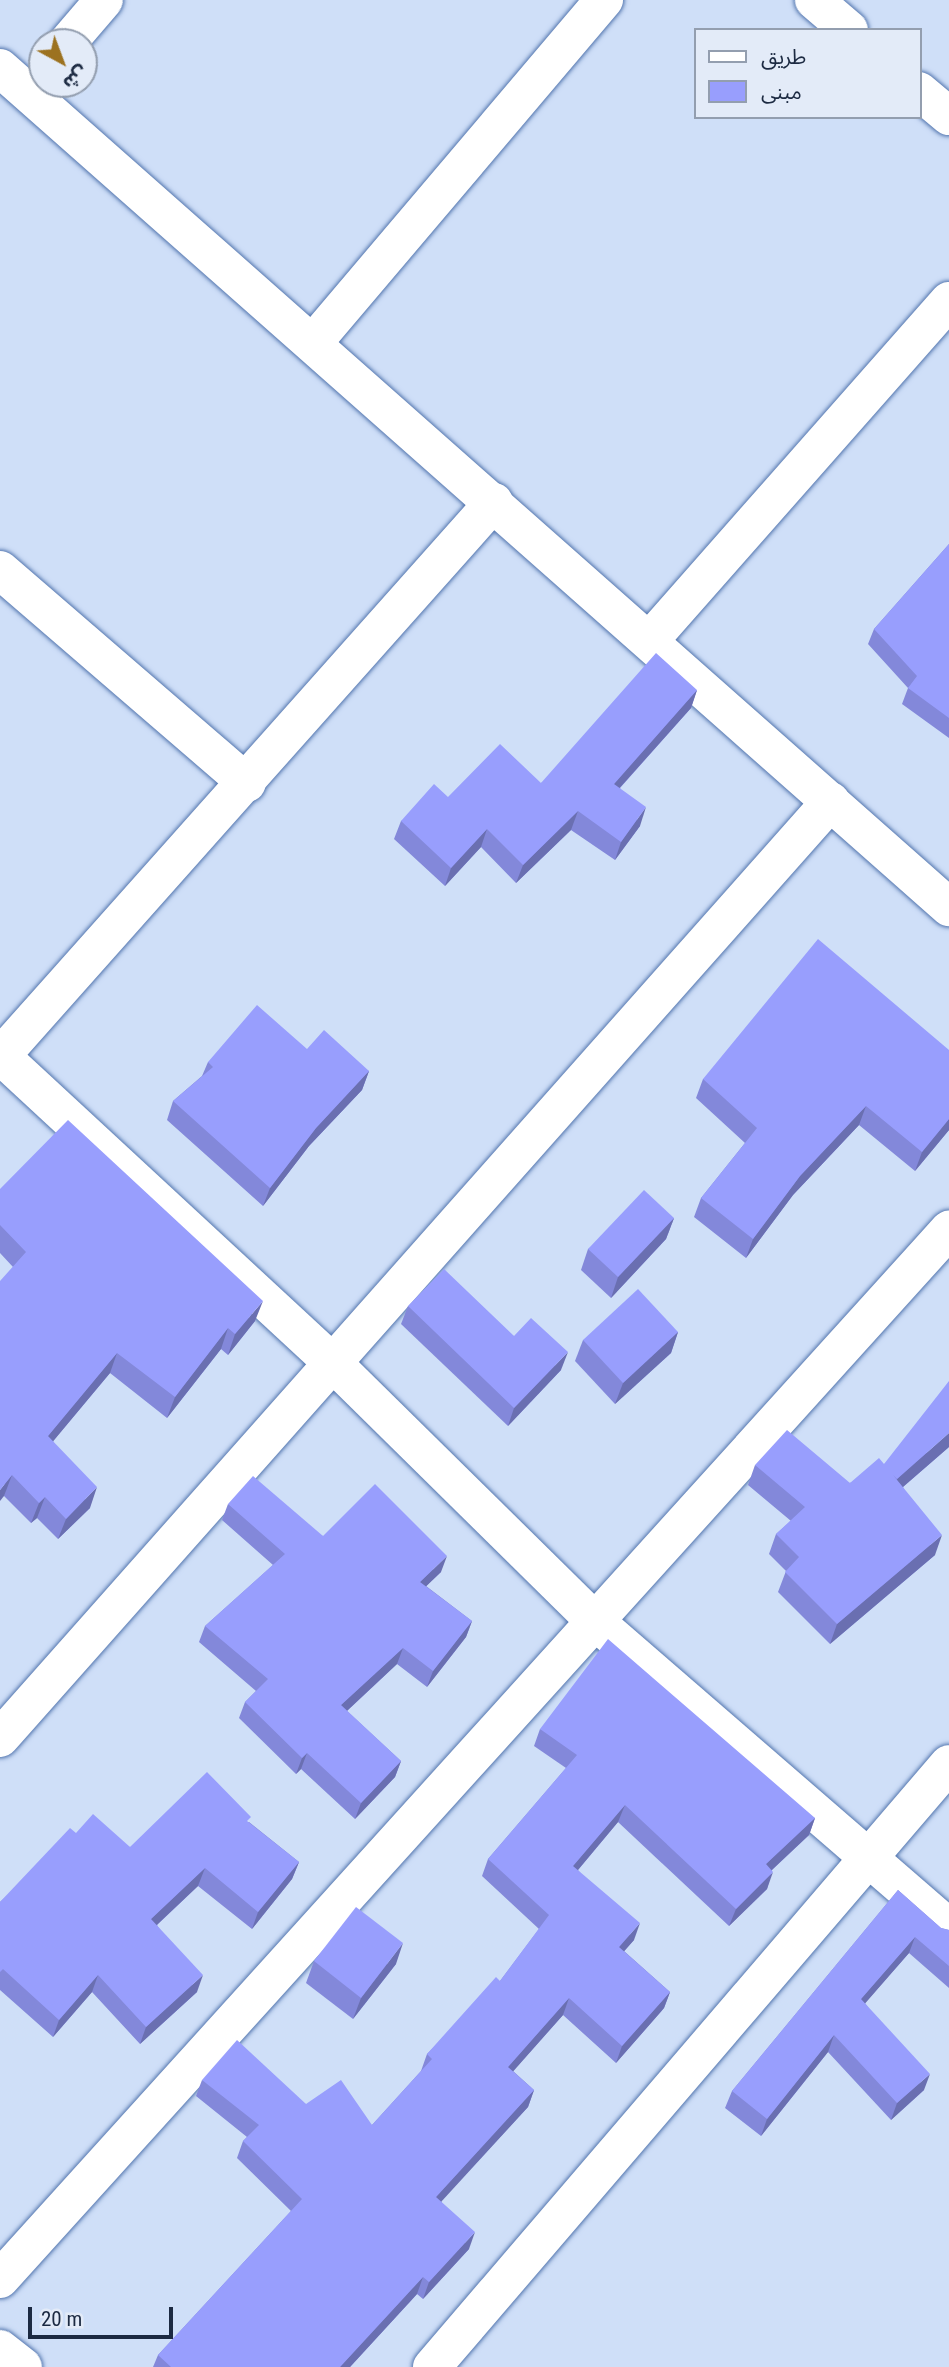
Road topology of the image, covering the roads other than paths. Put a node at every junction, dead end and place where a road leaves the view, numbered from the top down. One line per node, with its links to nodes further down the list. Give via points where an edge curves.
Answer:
1 (104, 0): 4 (street)
2 (604, 0): 10 (street)
3 (814, 0): 5 (street)
4 (80, 28)
5 (847, 28)
6 (23, 77): 10 (street)
7 (921, 93): 8 (street)
8 (949, 116)
9 (949, 301): 13 (street)
10 (313, 343): 11 (street)
11 (494, 502): 13 (street); 14 (street)
12 (0, 570): 14 (street)
13 (650, 640): 15 (street)
14 (247, 783): 17 (street)
15 (831, 801): 16 (street); 19 (street)
16 (949, 907)
17 (0, 1056): 19 (street)
18 (949, 1230): 20 (street)
19 (334, 1364): 20 (street); 21 (street)
20 (595, 1621): 23 (street); 25 (street)
21 (0, 1738)
22 (949, 1764): 23 (street)
23 (866, 1856): 24 (street); 28 (street)
24 (949, 1928)
25 (0, 2280)
26 (0, 2349): 27 (street)
27 (23, 2367)
28 (432, 2367)

